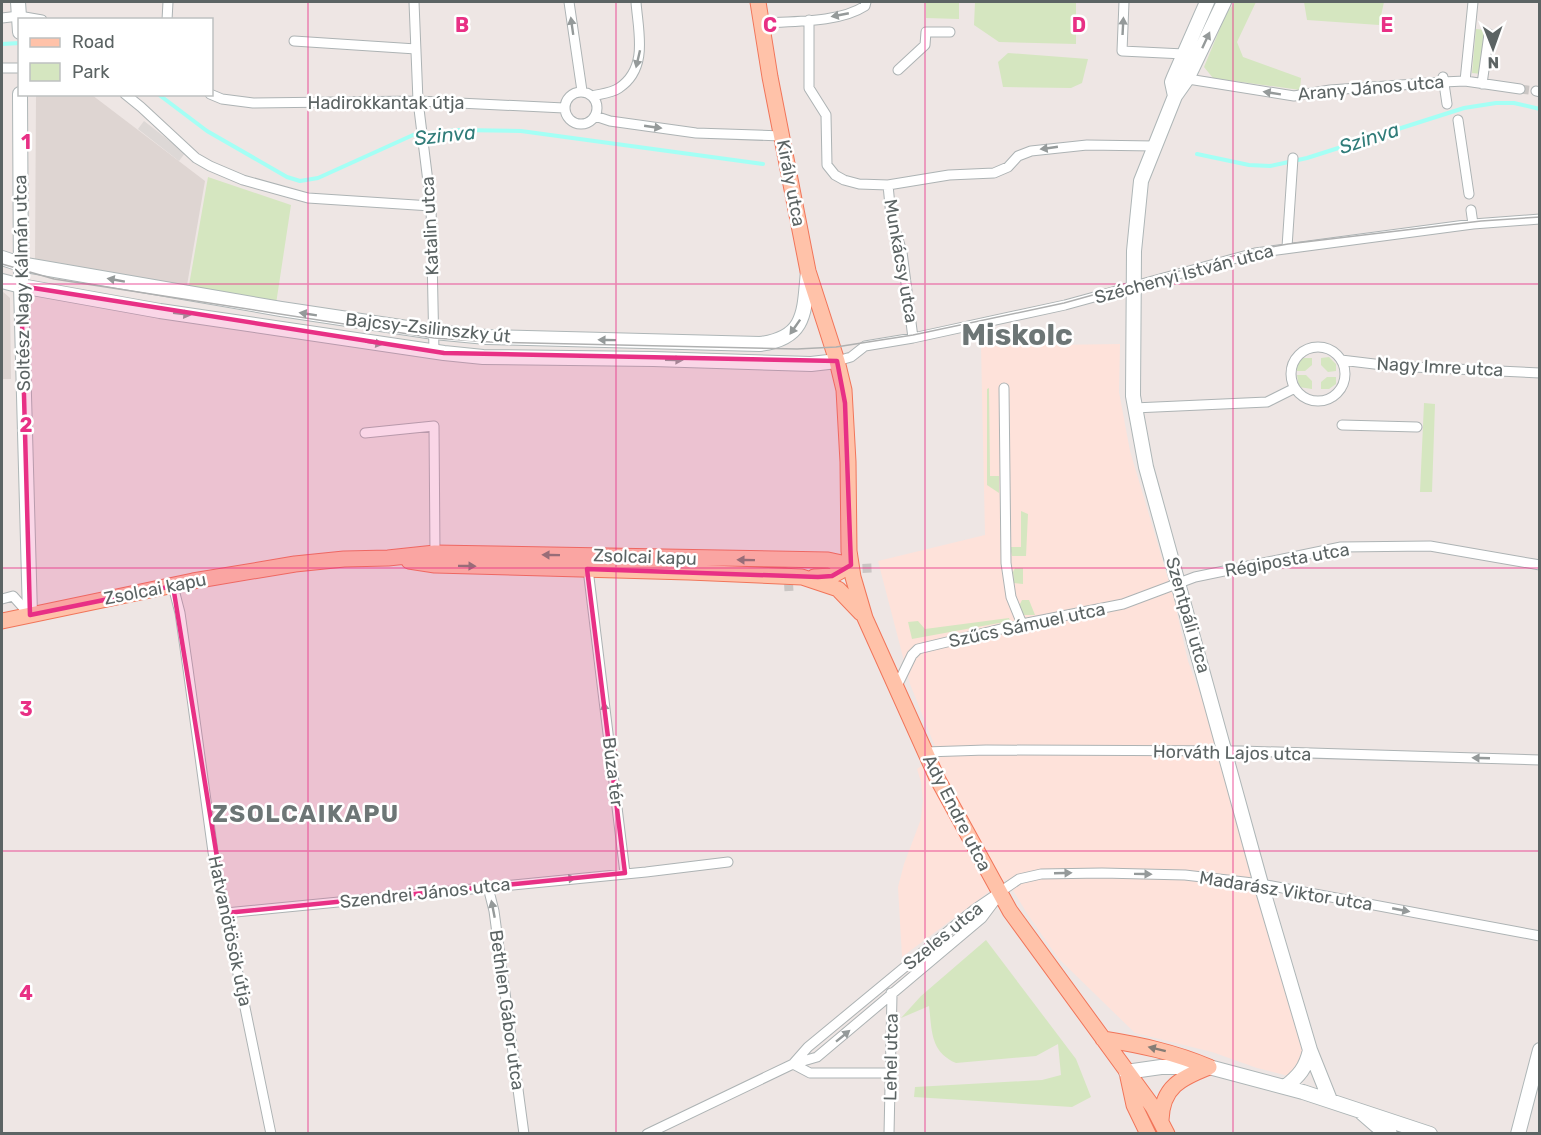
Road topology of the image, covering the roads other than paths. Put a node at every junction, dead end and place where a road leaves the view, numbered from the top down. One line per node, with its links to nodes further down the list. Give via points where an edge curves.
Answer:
1 (18, 2): 13 (street)
2 (168, 2): 14 (street)
3 (414, 2): 21 (street, Katalin utca)
4 (569, 2): 31 (street, one-way to 4)
5 (636, 2): 35 (street, one-way to 35, via 641,56 634,74 618,89)
6 (759, 2): 17 (main road, Király utca)
7 (866, 2): 15 (street, one-way to 15, via 856,12)
8 (1124, 2): 22 (street, one-way to 8, via 1122,51)
9 (1207, 2): 22 (street)
10 (1224, 2): 26 (street, one-way to 10)
11 (1473, 2): 28 (street)
12 (2, 18): 16 (street)
13 (19, 18)
14 (167, 18)
15 (809, 20): 17 (street); 44 (street, via 809,88 826,115 827,165 844,180)
16 (18, 21)
17 (762, 23): 41 (main road, Király utca)
18 (950, 32): 25 (street, via 926,32 925,45)
19 (1489, 34): 29 (street)
20 (294, 41): 21 (street)
21 (416, 49): 36 (street, Katalin utca)
22 (1184, 54): 26 (street)
23 (2, 68): 24 (street)
24 (18, 68)
25 (898, 70)
26 (1180, 78): 27 (street, Arany János utca, one-way to 26, via 1294,96); 42 (street, Szentpáli utca)
27 (1443, 79): 28 (street, Arany János utca); 37 (street)
28 (1465, 81): 29 (street, Arany János utca)
29 (1482, 84): 30 (street, Arany János utca)
30 (1520, 89)
31 (582, 91): 35 (street); 38 (street, via 569,96)
32 (213, 95): 36 (street, Hadirokkantak útja, via 253,104)
33 (20, 96): 52 (street, Soltész Nagy Kálmán utca)
34 (127, 96): 46 (street, via 196,158 243,180 308,198)
35 (592, 96): 39 (street, via 597,106)
36 (418, 101): 38 (street, Hadirokkantak útja); 46 (street, Katalin utca)
37 (1447, 104)
38 (564, 108): 39 (street, via 566,116 576,124 588,123)
39 (595, 116): 41 (street, one-way to 41, via 696,133)
40 (1458, 120): 45 (street)
41 (782, 136): 53 (main road, Király utca)
42 (1154, 146): 44 (street, one-way to 44, via 1031,151 994,173 949,175); 56 (street, Szentpáli utca, via 1141,181)
43 (1293, 158): 50 (street)
44 (888, 185): 58 (street, Munkácsy utca, via 891,216 902,252)
45 (1469, 194)
46 (431, 206): 57 (street, Katalin utca)
47 (1471, 210): 49 (street)
48 (1539, 219): 49 (street, Széchenyi István utca)
49 (1473, 224): 50 (street, Széchenyi István utca)
50 (1287, 247): 56 (street, Széchenyi István utca)
51 (2, 258): 52 (street, Bajcsy-Zsilinszky út)
52 (20, 264): 55 (street, Soltész Nagy Kálmán utca); 57 (street, Bajcsy-Zsilinszky út, one-way to 52)
53 (808, 271): 57 (street, Bajcsy-Zsilinszky út, one-way to 57, via 805,303 797,326 793,333 773,342 486,337); 61 (main road, Király utca)
54 (2, 280): 55 (street, Bajcsy-Zsilinszky út)
55 (21, 286): 59 (street, Bajcsy-Zsilinszky út, one-way to 59); 79 (street, Soltész Nagy Kálmán utca)
56 (1133, 286): 58 (street, Széchenyi István utca); 65 (street, Szentpáli utca)
57 (434, 332): 59 (street, Katalin utca)
58 (913, 338): 61 (street, Széchenyi István utca, via 865,346 851,357)
59 (434, 352): 61 (street, Bajcsy-Zsilinszky út, one-way to 61, via 483,357 811,364)
60 (1341, 360): 62 (street, Nagy Imre utca); 64 (street, via 1343,383 1333,395 1317,400 1301,395); 64 (street, via 1322,347 1300,353 1291,374)
61 (837, 361): 72 (main road, Ady Endre utca, via 845,403)
62 (1539, 373)
63 (1004, 388): 82 (street, via 1006,563 1011,597)
64 (1295, 388): 65 (street, via 1266,402)
65 (1134, 408): 75 (street, Szentpáli utca)
66 (1342, 425): 67 (street)
67 (1417, 427)
68 (365, 433): 69 (street, via 434,426)
69 (435, 553): 70 (main road, Zsolcai kapu); 72 (main road, Zsolcai kapu, one-way to 69, via 828,560)
70 (388, 558): 73 (main road, Zsolcai kapu, one-way to 73, via 435,565); 76 (main road, Zsolcai kapu, via 295,564)
71 (1539, 565): 75 (street, Régiposta utca, via 1430,546 1341,547)
72 (850, 566): 74 (main road, via 832,576); 77 (main road, Ady Endre utca); 80 (main road, Ady Endre utca)
73 (588, 568): 74 (main road, Zsolcai kapu); 88 (street, Búza tér, one-way to 73)
74 (802, 577): 77 (main road)
75 (1178, 583): 82 (street, Szűcs Sámuel utca, via 1123,604); 84 (street, Szentpáli utca)
76 (173, 586): 79 (main road, Zsolcai kapu); 92 (street, Hatvanötösök útja, via 213,852)
77 (845, 594): 80 (main road)
78 (2, 598): 79 (street, via 13,596)
79 (30, 615): 81 (main road, Zsolcai kapu)
80 (865, 618): 83 (main road, Ady Endre utca)
81 (2, 621)
82 (1022, 624): 83 (street, Szűcs Sámuel utca, via 918,649)
83 (896, 689): 85 (main road, Ady Endre utca)
84 (1226, 751): 85 (street, Horváth Lajos utca); 86 (street, Horváth Lajos utca, one-way to 84); 89 (street, Szentpáli utca)
85 (925, 752): 91 (main road, Ady Endre utca)
86 (1539, 760)
87 (728, 862): 88 (street)
88 (625, 873): 90 (street, Szendrei János utca, one-way to 88)
89 (1261, 884): 91 (street, Madarász Viktor utca, one-way to 89, via 1018,879 1060,872 1185,875); 93 (street, Madarász Viktor utca, one-way to 93); 97 (street, Szentpáli utca)
90 (488, 887): 92 (street, Szendrei János utca); 108 (street, Bethlen Gábor utca, one-way to 90)
91 (1000, 894): 94 (street, Szeles utca, via 975,909); 95 (street, Szeles utca, via 982,918); 96 (main road, Ady Endre utca, via 1018,925)
92 (226, 913): 107 (street, Hatvanötösök útja)
93 (1539, 936)
94 (884, 984): 95 (street, Lehel utca); 99 (street, Szeles utca)
95 (892, 995): 99 (street, Szeles utca, one-way to 95, via 817,1057); 102 (street, Lehel utca)
96 (1103, 1039): 100 (main road, one-way to 96, via 1181,1055); 101 (main road, Ady Endre utca)
97 (1310, 1050): 103 (street, via 1299,1076); 104 (street, Szentpáli utca)
98 (1539, 1050): 114 (street)
99 (793, 1064): 102 (street, via 810,1073); 109 (street, Szeles utca)
100 (1209, 1067): 101 (street); 103 (street); 106 (main road, via 1184,1077 1167,1093 1161,1106)
101 (1126, 1072): 106 (main road, Ady Endre utca); 111 (main road, via 1134,1105)
102 (890, 1073): 110 (street, Lehel utca)
103 (1285, 1087): 104 (street)
104 (1330, 1100): 105 (street)
105 (1359, 1110): 112 (street); 113 (street)
106 (1164, 1127)
107 (271, 1134)
108 (524, 1134)
109 (647, 1134)
110 (889, 1134)
111 (1148, 1134)
112 (1390, 1134)
113 (1430, 1134)
114 (1518, 1134)

